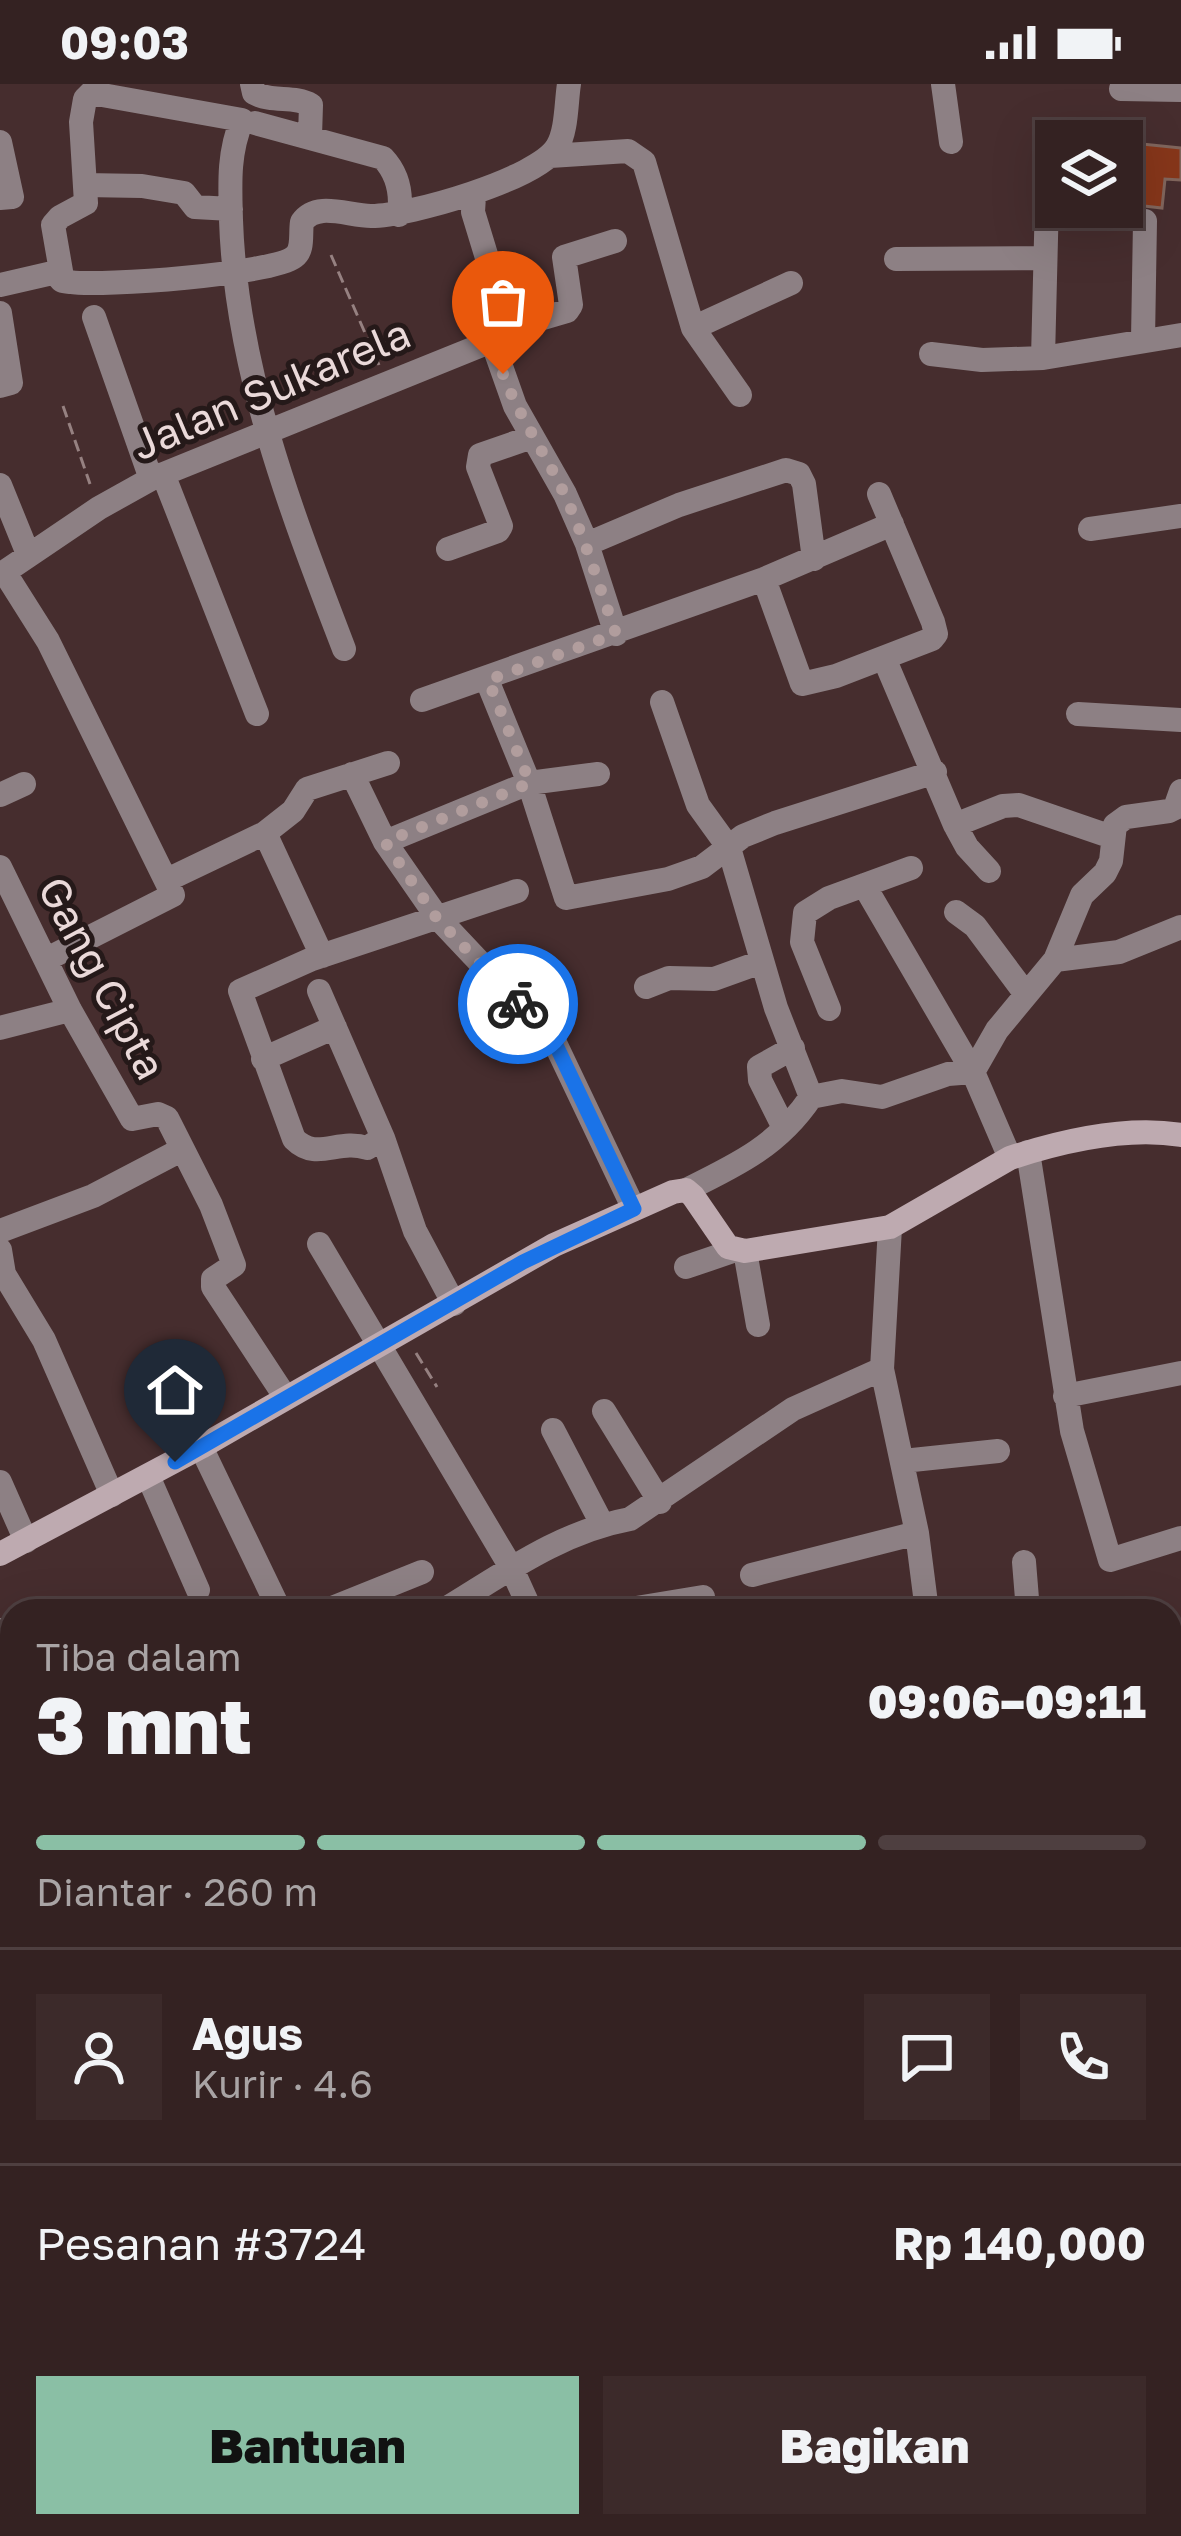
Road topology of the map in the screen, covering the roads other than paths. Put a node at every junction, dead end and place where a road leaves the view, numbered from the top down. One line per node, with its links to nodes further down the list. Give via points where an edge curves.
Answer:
1 (252, 84): 8 (street, via 268,100 311,105)
2 (569, 84): 11 (street)
3 (943, 84): 10 (street)
4 (91, 88): 7 (street); 12 (street, via 81,122)
5 (1121, 89): 6 (street)
6 (1181, 90)
7 (249, 122): 8 (street); 15 (street, via 231,152)
8 (310, 136): 16 (street, via 383,158 399,188)
9 (0, 142): 14 (street, via 12,197)
10 (951, 142)
11 (550, 156): 13 (street); 28 (street, via 628,151 644,161)
12 (85, 185): 15 (street, via 142,186 184,193 195,207); 22 (street, via 83,207 53,225 62,267)
13 (474, 196): 16 (street); 30 (street, via 503,309)
14 (0, 198)
15 (231, 208): 23 (street)
16 (399, 215): 23 (street, via 312,213 293,258)
17 (1145, 221): 31 (street)
18 (1047, 228): 20 (street)
19 (615, 241): 30 (street, Jalan Sukarela, via 564,256 567,311)
20 (1046, 258): 21 (street); 33 (street)
21 (896, 259)
22 (56, 273): 23 (street, via 93,284); 25 (street)
23 (235, 274): 36 (street)
24 (790, 283): 28 (street)
25 (0, 285)
26 (0, 312): 34 (street, via 11,383)
27 (94, 317): 38 (street)
28 (693, 328): 35 (street)
29 (1181, 335): 31 (street)
30 (497, 336): 36 (street, Jalan Sukarela); 37 (street)
31 (1143, 340): 33 (street)
32 (931, 354): 33 (street)
33 (1043, 358)
34 (0, 386)
35 (740, 395)
36 (266, 436): 38 (street, Jalan Sukarela); 51 (street)
37 (532, 437): 44 (street); 45 (street, via 480,455 501,526)
38 (157, 476): 46 (street, Jalan Sukarela); 56 (street)
39 (0, 485): 46 (street)
40 (879, 494): 42 (street)
41 (1181, 516): 43 (street)
42 (892, 524): 47 (street); 52 (street, via 936,634)
43 (1090, 529)
44 (586, 544): 47 (street, via 786,470 804,484); 50 (street)
45 (448, 549)
46 (28, 554): 48 (street, Jalan Sukarela)
47 (814, 559): 49 (street)
48 (2, 574): 75 (street, via 48,641)
49 (764, 579): 50 (street); 52 (street, via 802,684)
50 (616, 634): 53 (street)
51 (344, 649)
52 (884, 658): 60 (street)
53 (488, 680): 54 (street); 63 (street)
54 (422, 700)
55 (662, 702): 71 (street, via 698,805)
56 (256, 714)
57 (1078, 714): 58 (street)
58 (1181, 720)
59 (388, 763): 61 (street)
60 (935, 772): 67 (street); 71 (street, via 775,823)
61 (352, 774): 68 (street, via 307,789); 70 (street)
62 (598, 774): 63 (street)
63 (530, 783): 70 (street); 71 (street, via 566,898 668,879)
64 (24, 784): 65 (street)
65 (0, 795)
66 (1179, 803): 69 (street, via 1126,818)
67 (955, 825): 69 (street, via 1018,805); 74 (street)
68 (266, 833): 75 (street); 81 (street)
69 (1112, 836): 83 (street, via 1111,861 1075,906)
70 (385, 842): 79 (street)
71 (729, 848): 84 (street)
72 (0, 867): 82 (street, Gang Cipta)
73 (911, 868): 76 (street)
74 (989, 871)
75 (167, 880): 82 (street, via 173,895)
76 (864, 885): 88 (street, via 812,906 801,922); 94 (street)
77 (517, 891): 79 (street)
78 (956, 912): 87 (street)
79 (436, 917): 81 (street); 102 (street, via 554,1041)
80 (1181, 927): 83 (street, via 1119,952)
81 (322, 956): 93 (street, via 240,991)
82 (47, 959): 89 (street, Gang Cipta)
83 (1055, 960): 87 (street)
84 (761, 962): 85 (street, via 714,979 669,978); 92 (street)
85 (646, 987)
86 (319, 991): 90 (street)
87 (1025, 993): 94 (street)
88 (829, 1009)
89 (70, 1010): 91 (street); 99 (street, Gang Cipta, via 132,1119 167,1118)
90 (335, 1027): 93 (street); 98 (street)
91 (0, 1028)
92 (793, 1048): 95 (street); 96 (street, via 759,1067)
93 (262, 1059): 98 (street, via 304,1149 348,1142 367,1148)
94 (973, 1072): 95 (street, via 882,1097); 100 (street)
95 (811, 1097): 96 (street)
96 (783, 1126): 101 (street, via 757,1155)
97 (1181, 1135): 100 (street, via 1116,1135)
98 (383, 1138): 109 (street, via 415,1231)
99 (181, 1150): 104 (street); 115 (street, Gang Cipta, via 235,1265 213,1287)
100 (1019, 1155): 103 (street); 114 (street)
101 (686, 1190): 102 (street); 107 (street)
102 (634, 1209): 109 (street)
103 (890, 1227): 107 (street); 112 (street)
104 (0, 1232)
105 (320, 1244): 111 (street)
106 (0, 1250): 123 (street, via 4,1274 44,1340)
107 (740, 1251): 108 (street); 110 (street)
108 (686, 1268)
109 (454, 1304): 111 (street)
110 (758, 1325)
111 (378, 1345): 115 (street); 131 (street)
112 (882, 1369): 120 (street); 124 (street, via 793,1409)
113 (1181, 1373): 114 (street)
114 (1065, 1396): 127 (street, via 1110,1560)
115 (286, 1398): 118 (street)
116 (604, 1411): 124 (street)
117 (553, 1430): 125 (street)
118 (202, 1448): 121 (street); 136 (street)
119 (998, 1451): 120 (street)
120 (903, 1461): 126 (street)
121 (148, 1476): 123 (street); 134 (street)
122 (0, 1482): 128 (street)
123 (112, 1496): 128 (street)
124 (660, 1502): 125 (street, via 630,1520)
125 (602, 1524): 131 (street)
126 (917, 1533): 133 (street); 141 (street)
127 (1181, 1538)
128 (26, 1541): 129 (street)
129 (0, 1554)
130 (1024, 1562): 142 (street)
131 (512, 1568): 138 (street); 139 (street)
132 (422, 1572): 137 (street)
133 (752, 1575)
134 (198, 1589)
135 (703, 1597): 140 (street)
136 (274, 1599)
137 (356, 1599)
138 (462, 1599)
139 (526, 1599)
140 (691, 1599)
141 (925, 1599)
142 (1027, 1599)

